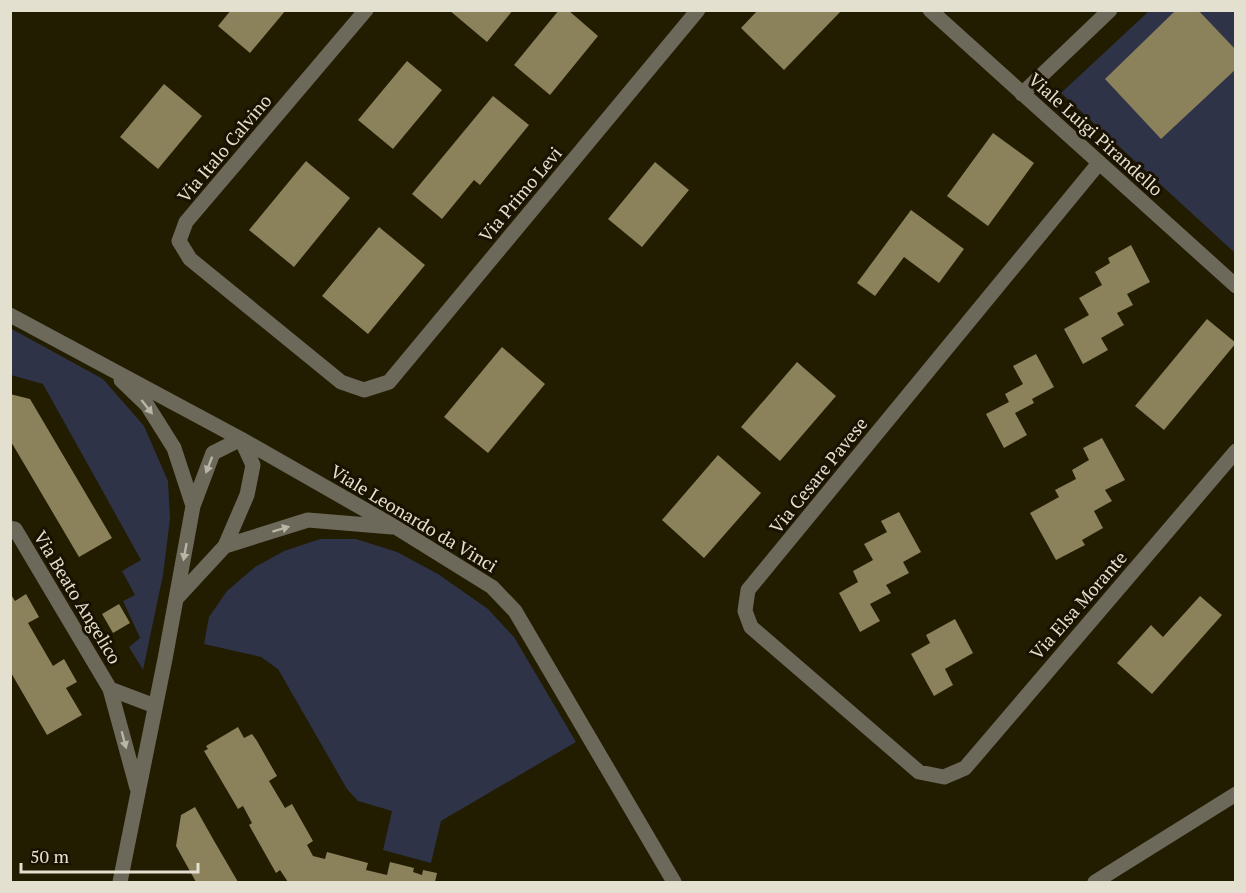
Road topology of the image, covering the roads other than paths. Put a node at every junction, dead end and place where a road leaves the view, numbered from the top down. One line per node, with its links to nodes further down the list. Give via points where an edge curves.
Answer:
1 (366, 10): 10 (street, Via Italo Calvino, via 186,222 179,241 190,259 341,382)
2 (698, 10): 10 (street, Via Primo Levi, via 389,382)
3 (930, 10): 5 (street, Viale Luigi Pirandello)
4 (1110, 10): 5 (street)
5 (1022, 94): 6 (street, Viale Luigi Pirandello)
6 (1099, 163): 7 (street, Viale Luigi Pirandello); 20 (street, Via Cesare Pavese, via 748,590 745,610 751,627 919,772)
7 (1236, 286)
8 (10, 315): 9 (street, Viale Leonardo da Vinci)
9 (106, 365): 11 (street, Viale Leonardo da Vinci); 13 (street, one-way to 13, via 147,405 174,448)
10 (364, 390)
11 (241, 439): 13 (street, one-way to 13, via 213,453); 15 (street, Viale Leonardo da Vinci); 16 (street, via 253,465 247,495)
12 (1236, 451): 20 (street, Via Elsa Morante, via 965,768)
13 (193, 506): 17 (street, one-way to 17)
14 (10, 528): 18 (street, Via Beato Angelico, via 15,529)
15 (397, 528): 16 (street, one-way to 15, via 308,520); 24 (street, Viale Leonardo da Vinci, via 492,587 515,611)
16 (225, 546): 17 (street)
17 (176, 599): 19 (street)
18 (110, 689): 19 (street, Via Beato Angelico); 21 (street, Via Beato Angelico, one-way to 21)
19 (155, 706): 21 (street)
20 (944, 777)
21 (138, 790): 23 (street)
22 (1236, 794): 25 (street)
23 (120, 882)
24 (674, 882)
25 (1095, 882)

